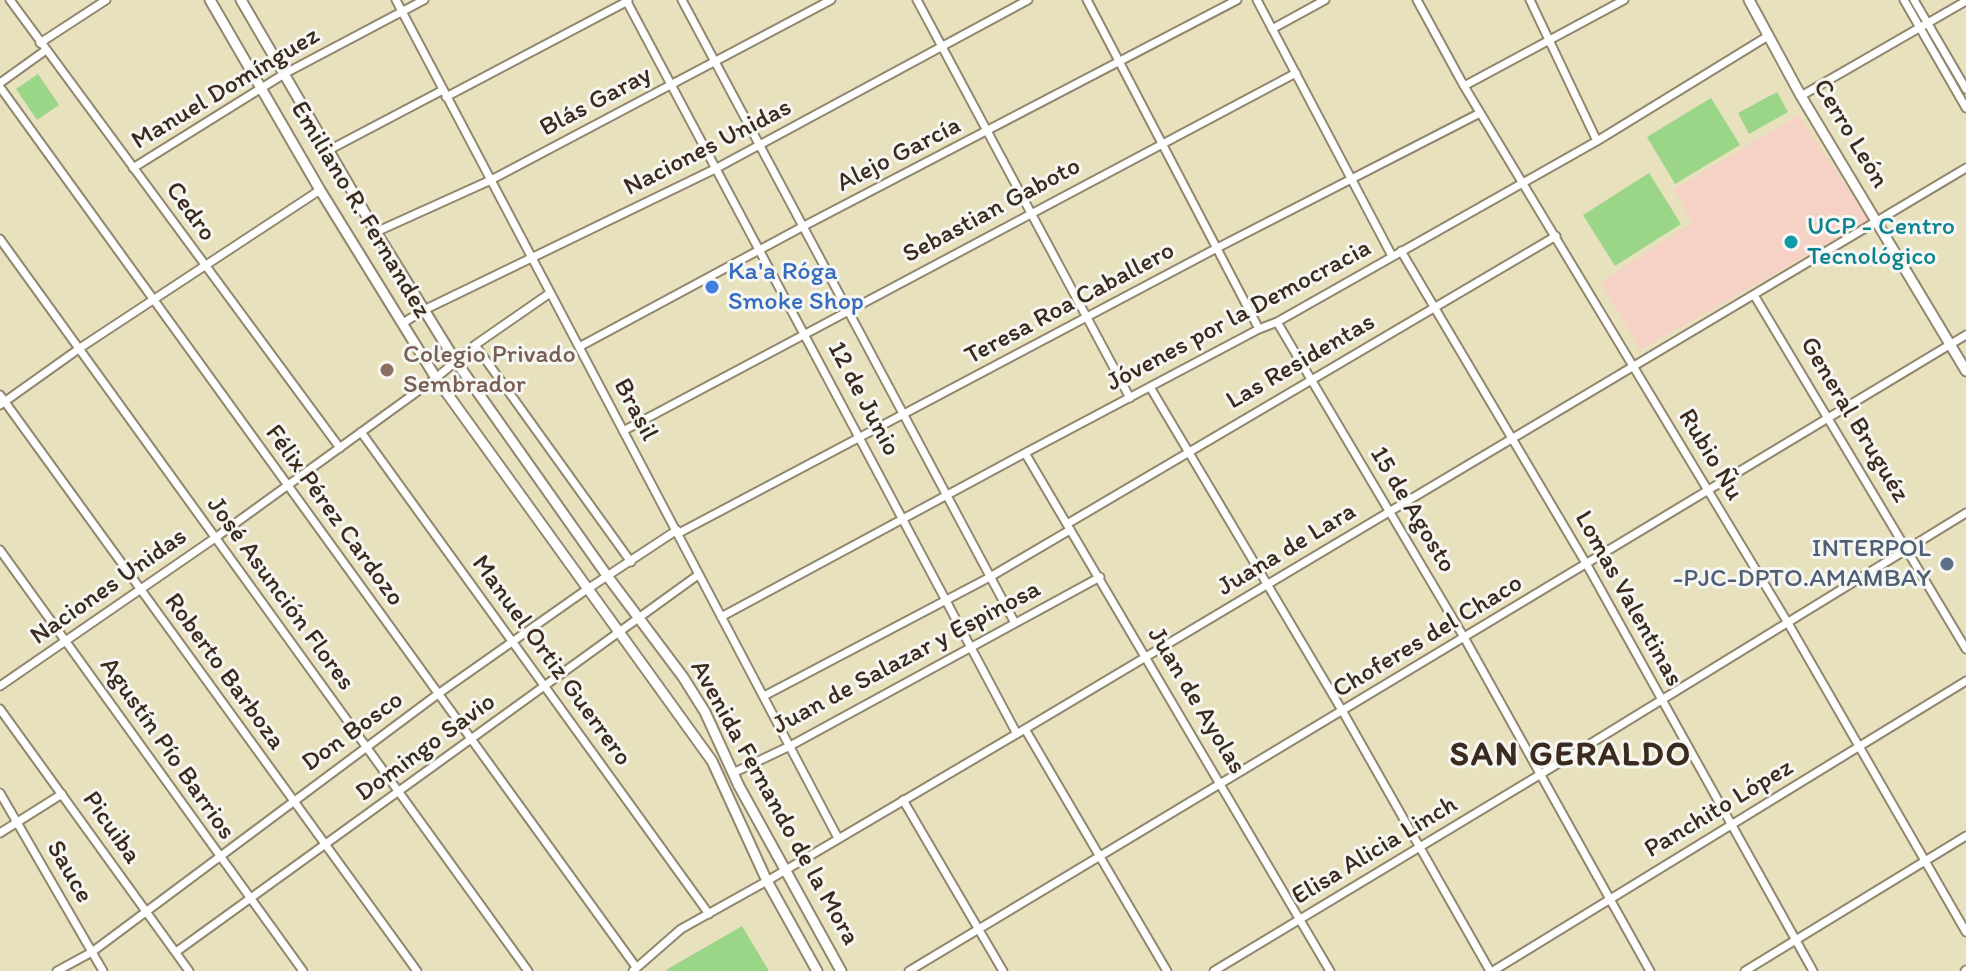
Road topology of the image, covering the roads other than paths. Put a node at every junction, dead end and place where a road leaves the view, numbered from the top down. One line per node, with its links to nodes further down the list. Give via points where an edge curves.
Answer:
1 (10, 0): 29 (street, Cedro)
2 (106, 0): 29 (street)
3 (210, 0): 39 (main road, Emiliano R. Fernandez)
4 (241, 0): 34 (main road, Avenida Fernando de la Mora)
5 (396, 0): 23 (street, Brasil)
6 (424, 0): 23 (street, Manuel Domínguez)
7 (682, 0): 31 (street, 12 de Junio)
8 (831, 0): 31 (street, Blás Garay)
9 (917, 0): 30 (street)
10 (1028, 0): 30 (street, Naciones Unidas)
11 (1087, 0): 32 (street)
12 (1237, 0): 32 (street, Alejo García)
13 (1257, 0): 26 (street)
14 (1325, 0): 26 (street)
15 (1417, 0): 37 (street, Rubio Ñu)
16 (1530, 0): 28 (street)
17 (1624, 0): 28 (street)
18 (1749, 0): 27 (main road, Cerro León)
19 (1904, 0): 25 (street)
20 (1914, 0): 24 (street)
21 (628, 1): 36 (street, 12 de Junio); 41 (street)
22 (1966, 1): 24 (street)
23 (402, 11): 34 (street, Manuel Domínguez); 41 (street, Brasil)
24 (1927, 23): 25 (street); 38 (street)
25 (1919, 28): 40 (street); 42 (street)
26 (1272, 29): 33 (street)
27 (1768, 36): 42 (main road, Cerro León); 46 (street, Jóvenes por la Democracia)
28 (1549, 41): 37 (street); 46 (street)
29 (43, 46): 35 (street); 50 (street, Cedro)
30 (942, 47): 45 (street); 48 (street, Naciones Unidas)
31 (715, 62): 36 (street, Blás Garay); 48 (street, 12 de Junio)
32 (1120, 62): 45 (street, Alejo García); 47 (street)
33 (1296, 73): 47 (street, Sebastian Gaboto); 54 (street)
34 (284, 74): 39 (street, Manuel Domínguez); 49 (main road, Avenida Fernando de la Mora)
35 (0, 85): 71 (street, Félix Pérez Cardozo)
36 (671, 86): 52 (street, 12 de Junio); 53 (street, Blás Garay)
37 (1464, 86): 44 (street, Rubio Ñu)
38 (1965, 87): 40 (street)
39 (262, 90): 50 (street, Manuel Domínguez); 56 (main road, Emiliano R. Fernandez)
40 (1956, 91): 43 (street)
41 (444, 94): 49 (street); 53 (street, Brasil)
42 (1801, 96): 58 (main road, Cerro León)
43 (1966, 108)
44 (1480, 113): 54 (street, Teresa Roa Caballero); 55 (street, Rubio Ñu)
45 (987, 131): 57 (street); 59 (street, Alejo García)
46 (1597, 141): 55 (street, Jóvenes por la Democracia)
47 (1163, 144): 57 (street, Sebastian Gaboto); 63 (street)
48 (759, 145): 52 (street, Naciones Unidas); 59 (street, 12 de Junio)
49 (329, 150): 60 (main road, Avenida Fernando de la Mora)
50 (133, 168): 68 (street, Cedro)
51 (1966, 168): 58 (street, Juana de Lara)
52 (715, 169): 64 (street, 12 de Junio); 67 (street, Naciones Unidas)
53 (491, 180): 60 (street, Blás Garay); 67 (street, Brasil)
54 (1352, 180): 63 (street, Teresa Roa Caballero); 66 (street)
55 (1523, 183): 61 (street, Rubio Ñu); 65 (street, Jóvenes por la Democracia)
56 (320, 190): 68 (street); 77 (main road, Emiliano R. Fernandez)
57 (1031, 212): 74 (street, Sebastian Gaboto); 75 (street)
58 (1877, 223): 70 (street, Juana de Lara); 81 (main road, Cerro León)
59 (802, 227): 64 (street, Alejo García); 74 (street, 12 de Junio)
60 (376, 232): 73 (main road, Avenida Fernando de la Mora)
61 (1556, 236): 72 (street, Las Residentas); 86 (street, Rubio Ñu)
62 (0, 239): 84 (street, José Asunción Flores)
63 (1217, 248): 75 (street, Teresa Roa Caballero); 78 (street)
64 (759, 250): 79 (street, 12 de Junio); 83 (street, Alejo García)
65 (1401, 251): 66 (street, Jóvenes por la Democracia); 72 (street, Lomas Valentinas)
66 (1392, 256): 76 (street, Jóvenes por la Democracia)
67 (532, 259): 69 (street, Brasil); 73 (street, Naciones Unidas)
68 (205, 266): 71 (street); 99 (street, Cedro)
69 (550, 293): 82 (street, Naciones Unidas); 83 (street, Brasil)
70 (1754, 295): 86 (street, Juana de Lara); 94 (street, General Bruguéz)
71 (153, 299): 84 (street); 102 (street, Félix Pérez Cardozo)
72 (1433, 308): 89 (street, Las Residentas); 98 (street, Lomas Valentinas)
73 (424, 310): 77 (street, Naciones Unidas); 85 (main road, Avenida Fernando de la Mora)
74 (847, 311): 79 (street, Sebastian Gaboto); 93 (street, 12 de Junio)
75 (1087, 317): 91 (street); 93 (street, Teresa Roa Caballero)
76 (1277, 322): 78 (street, Jóvenes por la Democracia); 89 (street, 15 de Agosto)
77 (403, 323): 88 (main road, Emiliano R. Fernandez)
78 (1259, 329): 90 (street, Jóvenes por la Democracia)
79 (805, 333): 95 (street, Sebastian Gaboto); 97 (street, 12 de Junio)
80 (1966, 335): 81 (street, Choferes del Chaco)
81 (1950, 344): 87 (main road, Cerro León); 94 (street, Choferes del Chaco)
82 (475, 345): 85 (street, Naciones Unidas); 113 (street)
83 (579, 347): 95 (street, Brasil)
84 (80, 348): 92 (street); 110 (street, José Asunción Flores)
85 (455, 360): 88 (street, Naciones Unidas); 116 (main road, Avenida Fernando de la Mora)
86 (1633, 367): 98 (street, Juana de Lara); 103 (street, Rubio Ñu)
87 (1966, 371)
88 (436, 378): 96 (street, Naciones Unidas); 121 (main road, Emiliano R. Fernandez)
89 (1311, 380): 100 (street, Las Residentas); 105 (street, 15 de Agosto)
90 (1150, 387): 91 (street, Jóvenes por la Democracia); 100 (street)
91 (1130, 398): 101 (street, Jóvenes por la Democracia)
92 (1, 401): 120 (street, Roberto Barboza)
93 (904, 415): 97 (street, Teresa Roa Caballero); 104 (street, 12 de Junio)
94 (1828, 417): 103 (street, Choferes del Chaco); 111 (street, General Bruguéz)
95 (623, 431): 109 (street, Brasil)
96 (361, 432): 99 (street, Naciones Unidas); 130 (street, Manuel Ortiz Guerrero)
97 (861, 438): 107 (street, 12 de Junio); 109 (street, Teresa Roa Caballero)
98 (1512, 438): 105 (street, Juana de Lara); 114 (street, Lomas Valentinas)
99 (340, 448): 102 (street, Naciones Unidas)
100 (1189, 451): 108 (street, Las Residentas); 119 (street)
101 (1025, 453): 104 (street, Jóvenes por la Democracia); 108 (street, Juan de Ayolas)
102 (287, 486): 110 (street, Naciones Unidas); 137 (street, Félix Pérez Cardozo)
103 (1709, 491): 114 (street, Choferes del Chaco); 126 (street, Rubio Ñu)
104 (946, 496): 107 (street, Jóvenes por la Democracia); 117 (street, 12 de Junio)
105 (1390, 512): 119 (street, Juana de Lara); 128 (street, 15 de Agosto)
106 (1966, 513): 111 (street, Elisa Alicia Linch)
107 (904, 519): 122 (street, 12 de Junio); 123 (street, Jóvenes por la Democracia)
108 (1068, 527): 117 (street, Las Residentas); 118 (street, Juan de Ayolas)
109 (678, 532): 113 (street, Don Bosco); 115 (street, Brasil)
110 (215, 538): 120 (street, Naciones Unidas); 146 (street, José Asunción Flores)
111 (1908, 548): 126 (street, Elisa Alicia Linch); 132 (street, General Bruguéz)
112 (0, 550): 129 (street, Agustín Pío Barrios)
113 (631, 562): 116 (street, Don Bosco)
114 (1587, 565): 128 (street, Choferes del Chaco); 139 (street, Lomas Valentinas)
115 (698, 575): 123 (street, Brasil); 124 (street, Domingo Savio)
116 (608, 577): 121 (street, Don Bosco); 124 (main road, Avenida Fernando de la Mora)
117 (990, 577): 122 (street, Las Residentas); 125 (street, 12 de Junio)
118 (1100, 577): 125 (street, Juan de Salazar y Espinosa); 133 (street, Juan de Ayolas)
119 (1268, 584): 133 (street, Juana de Lara); 141 (street)
120 (141, 590): 129 (street, Naciones Unidas); 154 (street, Roberto Barboza)
121 (586, 590): 127 (main road, Emiliano R. Fernandez); 130 (street, Don Bosco)
122 (946, 600): 131 (street, 12 de Junio); 138 (street, Las Residentas)
123 (721, 617): 138 (street, Brasil)
124 (639, 619): 127 (street, Domingo Savio); 147 (main road, Avenida Fernando de la Mora, via 705,712)
125 (1015, 623): 131 (street, Juan de Salazar y Espinosa)
126 (1788, 623): 139 (street, Elisa Alicia Linch); 145 (street, Rubio Ñu)
127 (618, 634): 136 (street, Domingo Savio); 166 (main road, Avenida Fernando de la Mora, via 712,761)
128 (1465, 639): 141 (street, Choferes del Chaco); 148 (street, 15 de Agosto)
129 (65, 641): 135 (street, Naciones Unidas); 162 (street, Agustín Pío Barrios)
130 (512, 642): 136 (street, Manuel Ortiz Guerrero); 137 (street, Don Bosco)
131 (971, 646): 142 (street, 12 de Junio); 144 (street, Juan de Salazar y Espinosa)
132 (1966, 649)
133 (1146, 656): 142 (street, Juana de Lara); 149 (street, Juan de Ayolas)
134 (1966, 681): 145 (street, Panchito López)
135 (0, 686)
136 (544, 687): 143 (street, Domingo Savio); 170 (street, Manuel Ortiz Guerrero)
137 (438, 694): 143 (street, Félix Pérez Cardozo); 146 (street, Don Bosco)
138 (764, 696): 144 (street, Brasil)
139 (1662, 700): 148 (street, Elisa Alicia Linch); 156 (street, Lomas Valentinas)
140 (0, 709): 152 (street, Picuiba)
141 (1343, 712): 149 (street, Choferes del Chaco); 161 (street)
142 (1021, 731): 153 (street, Juana de Lara); 163 (street, 12 de Junio)
143 (472, 740): 151 (street, Domingo Savio); 177 (street, Félix Pérez Cardozo)
144 (790, 746): 147 (street, Juan de Salazar y Espinosa); 159 (street, Brasil)
145 (1859, 747): 156 (street, Panchito López); 164 (street, Rubio Ñu)
146 (366, 748): 151 (street, José Asunción Flores); 154 (street, Don Bosco)
147 (733, 773): 165 (main road, Avenida Fernando de la Mora)
148 (1541, 774): 161 (street, Elisa Alicia Linch); 168 (street, 15 de Agosto)
149 (1221, 783): 163 (street, Choferes del Chaco); 171 (street, Juan de Ayolas)
150 (0, 793): 155 (street, Sauce)
151 (399, 793): 160 (street, Domingo Savio); 183 (street, José Asunción Flores)
152 (62, 794): 155 (street); 169 (street, Picuiba)
153 (903, 800): 159 (street, Juana de Lara); 172 (street)
154 (293, 801): 160 (street, Roberto Barboza); 162 (street, Don Bosco)
155 (17, 823): 157 (street); 175 (street, Sauce)
156 (1732, 825): 168 (street, Panchito López); 174 (street, Lomas Valentinas)
157 (0, 833)
158 (1966, 836): 164 (street)
159 (838, 838): 165 (street, Juana de Lara)
160 (325, 846): 167 (street, Domingo Savio); 182 (street, Roberto Barboza)
161 (1420, 847): 171 (street, Elisa Alicia Linch); 191 (street)
162 (218, 856): 167 (street, Agustín Pío Barrios); 169 (street, Don Bosco)
163 (1099, 856): 172 (street, Choferes del Chaco); 188 (street, 12 de Junio)
164 (1925, 861): 173 (street, Rubio Ñu); 174 (street)
165 (785, 869): 166 (street, Juana de Lara); 185 (main road, Avenida Fernando de la Mora)
166 (767, 881): 170 (street, Juana de Lara); 184 (main road, Avenida Fernando de la Mora)
167 (251, 899): 176 (street, Domingo Savio); 181 (street, Agustín Pío Barrios)
168 (1610, 899): 191 (street, Panchito López); 192 (street, 15 de Agosto)
169 (146, 912): 175 (street, Don Bosco); 176 (street, Picuiba)
170 (709, 914): 177 (street, Juana de Lara, via 681,929)
171 (1301, 920): 189 (street, Elisa Alicia Linch); 190 (street, Juan de Ayolas)
172 (980, 930): 186 (street, Choferes del Chaco); 187 (street)
173 (1966, 932)
174 (1796, 940): 193 (street); 194 (street, Lomas Valentinas)
175 (92, 952): 178 (street, Don Bosco); 179 (street, Sauce)
176 (176, 952): 180 (street, Picuiba)
177 (634, 969)
178 (57, 971)
179 (103, 971)
180 (189, 971)
181 (303, 971)
182 (417, 971)
183 (528, 971)
184 (817, 971)
185 (841, 971)
186 (909, 971)
187 (1003, 971)
188 (1167, 971)
189 (1214, 971)
190 (1330, 971)
191 (1492, 971)
192 (1650, 971)
193 (1745, 971)
194 (1813, 971)

